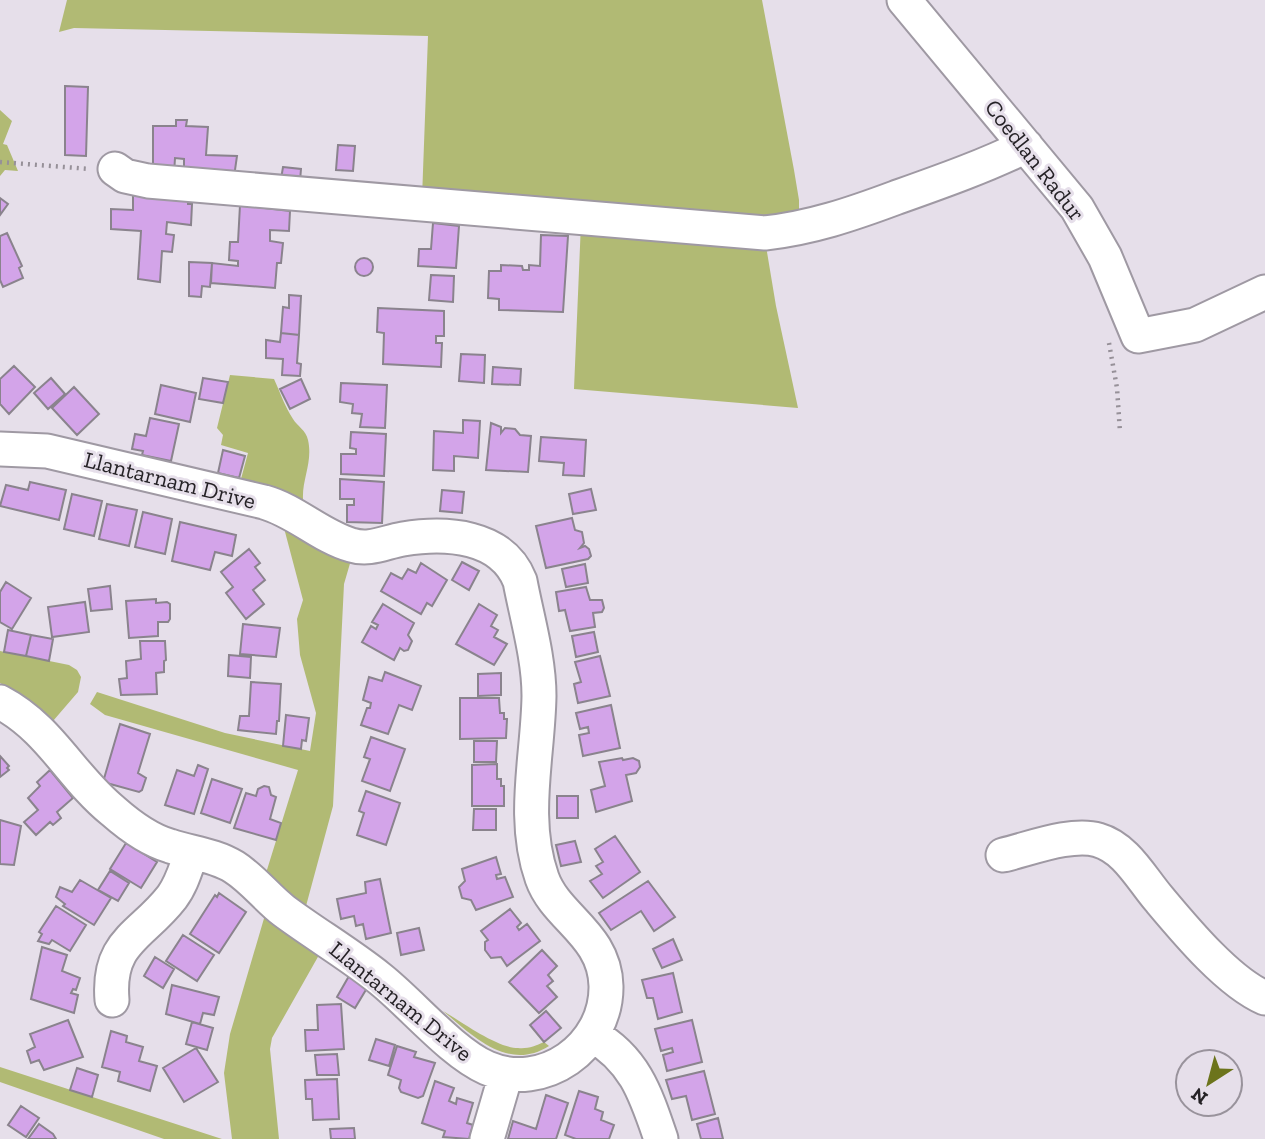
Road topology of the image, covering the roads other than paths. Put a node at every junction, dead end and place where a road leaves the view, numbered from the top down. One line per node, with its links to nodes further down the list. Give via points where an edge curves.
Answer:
1 (909, 2): 2 (street, Coedlan Radur)
2 (1026, 146): 3 (street, via 979,169 844,216 800,230 765,233 148,181); 4 (street, Coedlan Radur, via 1077,208 1105,257 1123,337 1195,325)
3 (115, 169)
4 (1265, 292)
5 (0, 449): 11 (street, Llantarnam Drive, via 47,451 274,505 349,545 363,548 426,536 453,536 491,547 508,560 520,581 538,675 530,790 539,869 553,897 589,938 604,970 605,1001)
6 (0, 702): 7 (street, Llantarnam Drive, via 48,738 114,812 151,839)
7 (191, 852): 10 (street, via 171,899 118,956 110,982); 12 (street, Llantarnam Drive, via 218,859 252,880 277,906 379,978 473,1060)
8 (1003, 855): 9 (street, via 1079,837 1118,850 1228,972)
9 (1265, 998)
10 (112, 1000)
11 (592, 1035): 12 (street, Llantarnam Drive, via 585,1046 550,1069); 14 (street, via 609,1044 631,1068)
12 (506, 1074): 13 (street)
13 (487, 1139)
14 (661, 1139)

